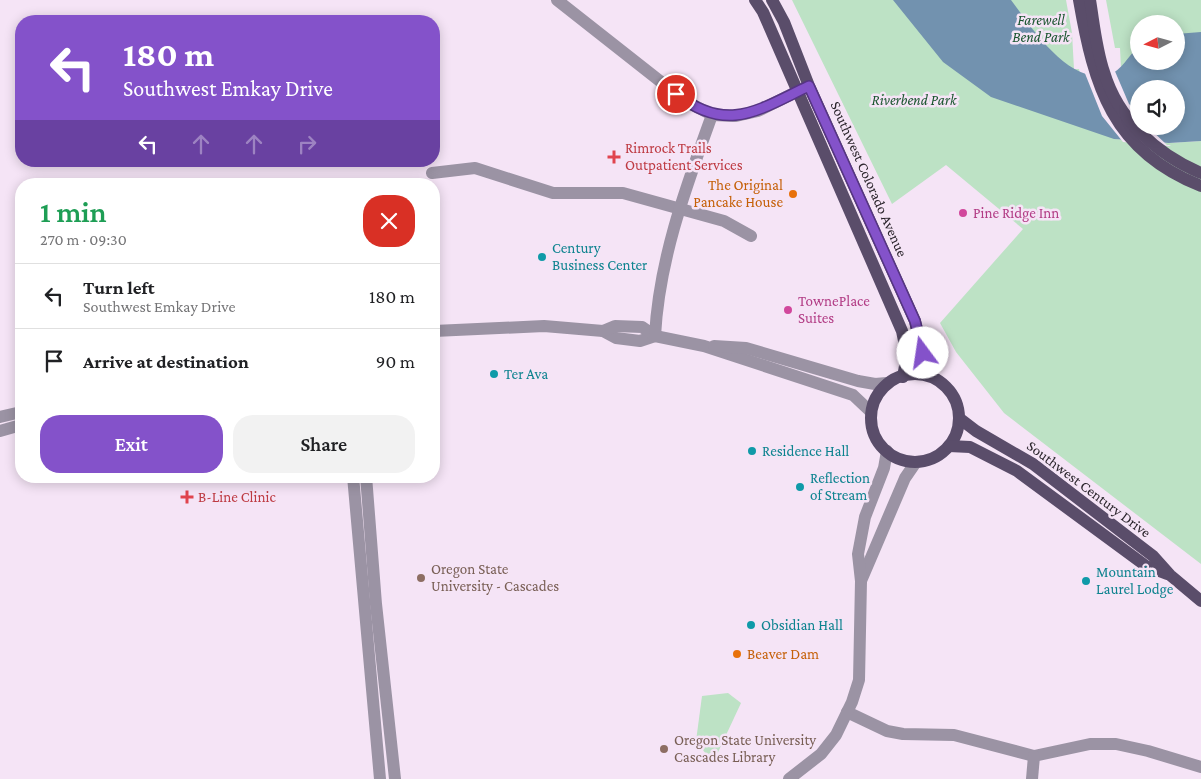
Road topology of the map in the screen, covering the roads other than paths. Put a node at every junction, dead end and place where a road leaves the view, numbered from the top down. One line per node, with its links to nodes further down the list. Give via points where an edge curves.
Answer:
1 (556, 0): 8 (street, via 684,100)
2 (755, 0): 7 (main road, Southwest Colorado Avenue)
3 (772, 0): 6 (main road, Southwest Colorado Avenue)
4 (1079, 0): 11 (main road, via 1094,72 1102,96 1116,119 1152,158 1176,175)
5 (1090, 0): 10 (main road, via 1104,73 1124,113 1159,150)
6 (809, 86): 7 (street); 17 (main road, Southwest Colorado Avenue, via 915,321)
7 (796, 92): 8 (street, via 758,111 736,116); 18 (main road, Southwest Colorado Avenue, via 902,331 907,355)
8 (712, 115): 12 (street)
9 (432, 173): 12 (street, via 475,168 553,193 623,193)
10 (1201, 174)
11 (1201, 186)
12 (680, 208): 13 (street, via 724,221); 15 (street, via 657,295)
13 (751, 236)
14 (440, 331): 15 (street, via 544,326 603,331 615,326 642,327)
15 (655, 336): 16 (street)
16 (704, 346): 19 (street, via 746,348 858,381); 20 (street, via 853,395)
17 (927, 375): 18 (main road); 23 (main road, via 950,391 957,404)
18 (903, 377): 19 (main road)
19 (887, 383): 20 (main road, via 875,399)
20 (872, 412): 27 (main road, via 877,440)
21 (15, 413): 22 (street)
22 (0, 417)
23 (959, 418): 26 (main road, via 957,432); 31 (main road, Southwest Century Drive, via 976,432 1033,464 1153,556)
24 (15, 427): 25 (street)
25 (0, 432)
26 (949, 446): 28 (main road, via 929,459); 31 (main road, Southwest Century Drive, via 970,446 1016,471 1146,566)
27 (887, 451): 28 (main road, via 900,459); 32 (street, via 884,468 865,517 858,554)
28 (916, 462): 32 (street, via 905,478)
29 (354, 483): 37 (street)
30 (367, 483): 38 (street, via 376,604)
31 (1170, 575): 33 (main road, Southwest Century Drive)
32 (861, 581): 34 (street, via 859,680)
33 (1201, 600)
34 (847, 712): 35 (street, via 887,731 954,735); 39 (street, via 826,748)
35 (1034, 756): 36 (street, via 1090,744 1116,744 1148,750); 40 (street)
36 (1201, 767)
37 (380, 779)
38 (396, 779)
39 (789, 779)
40 (1032, 779)

